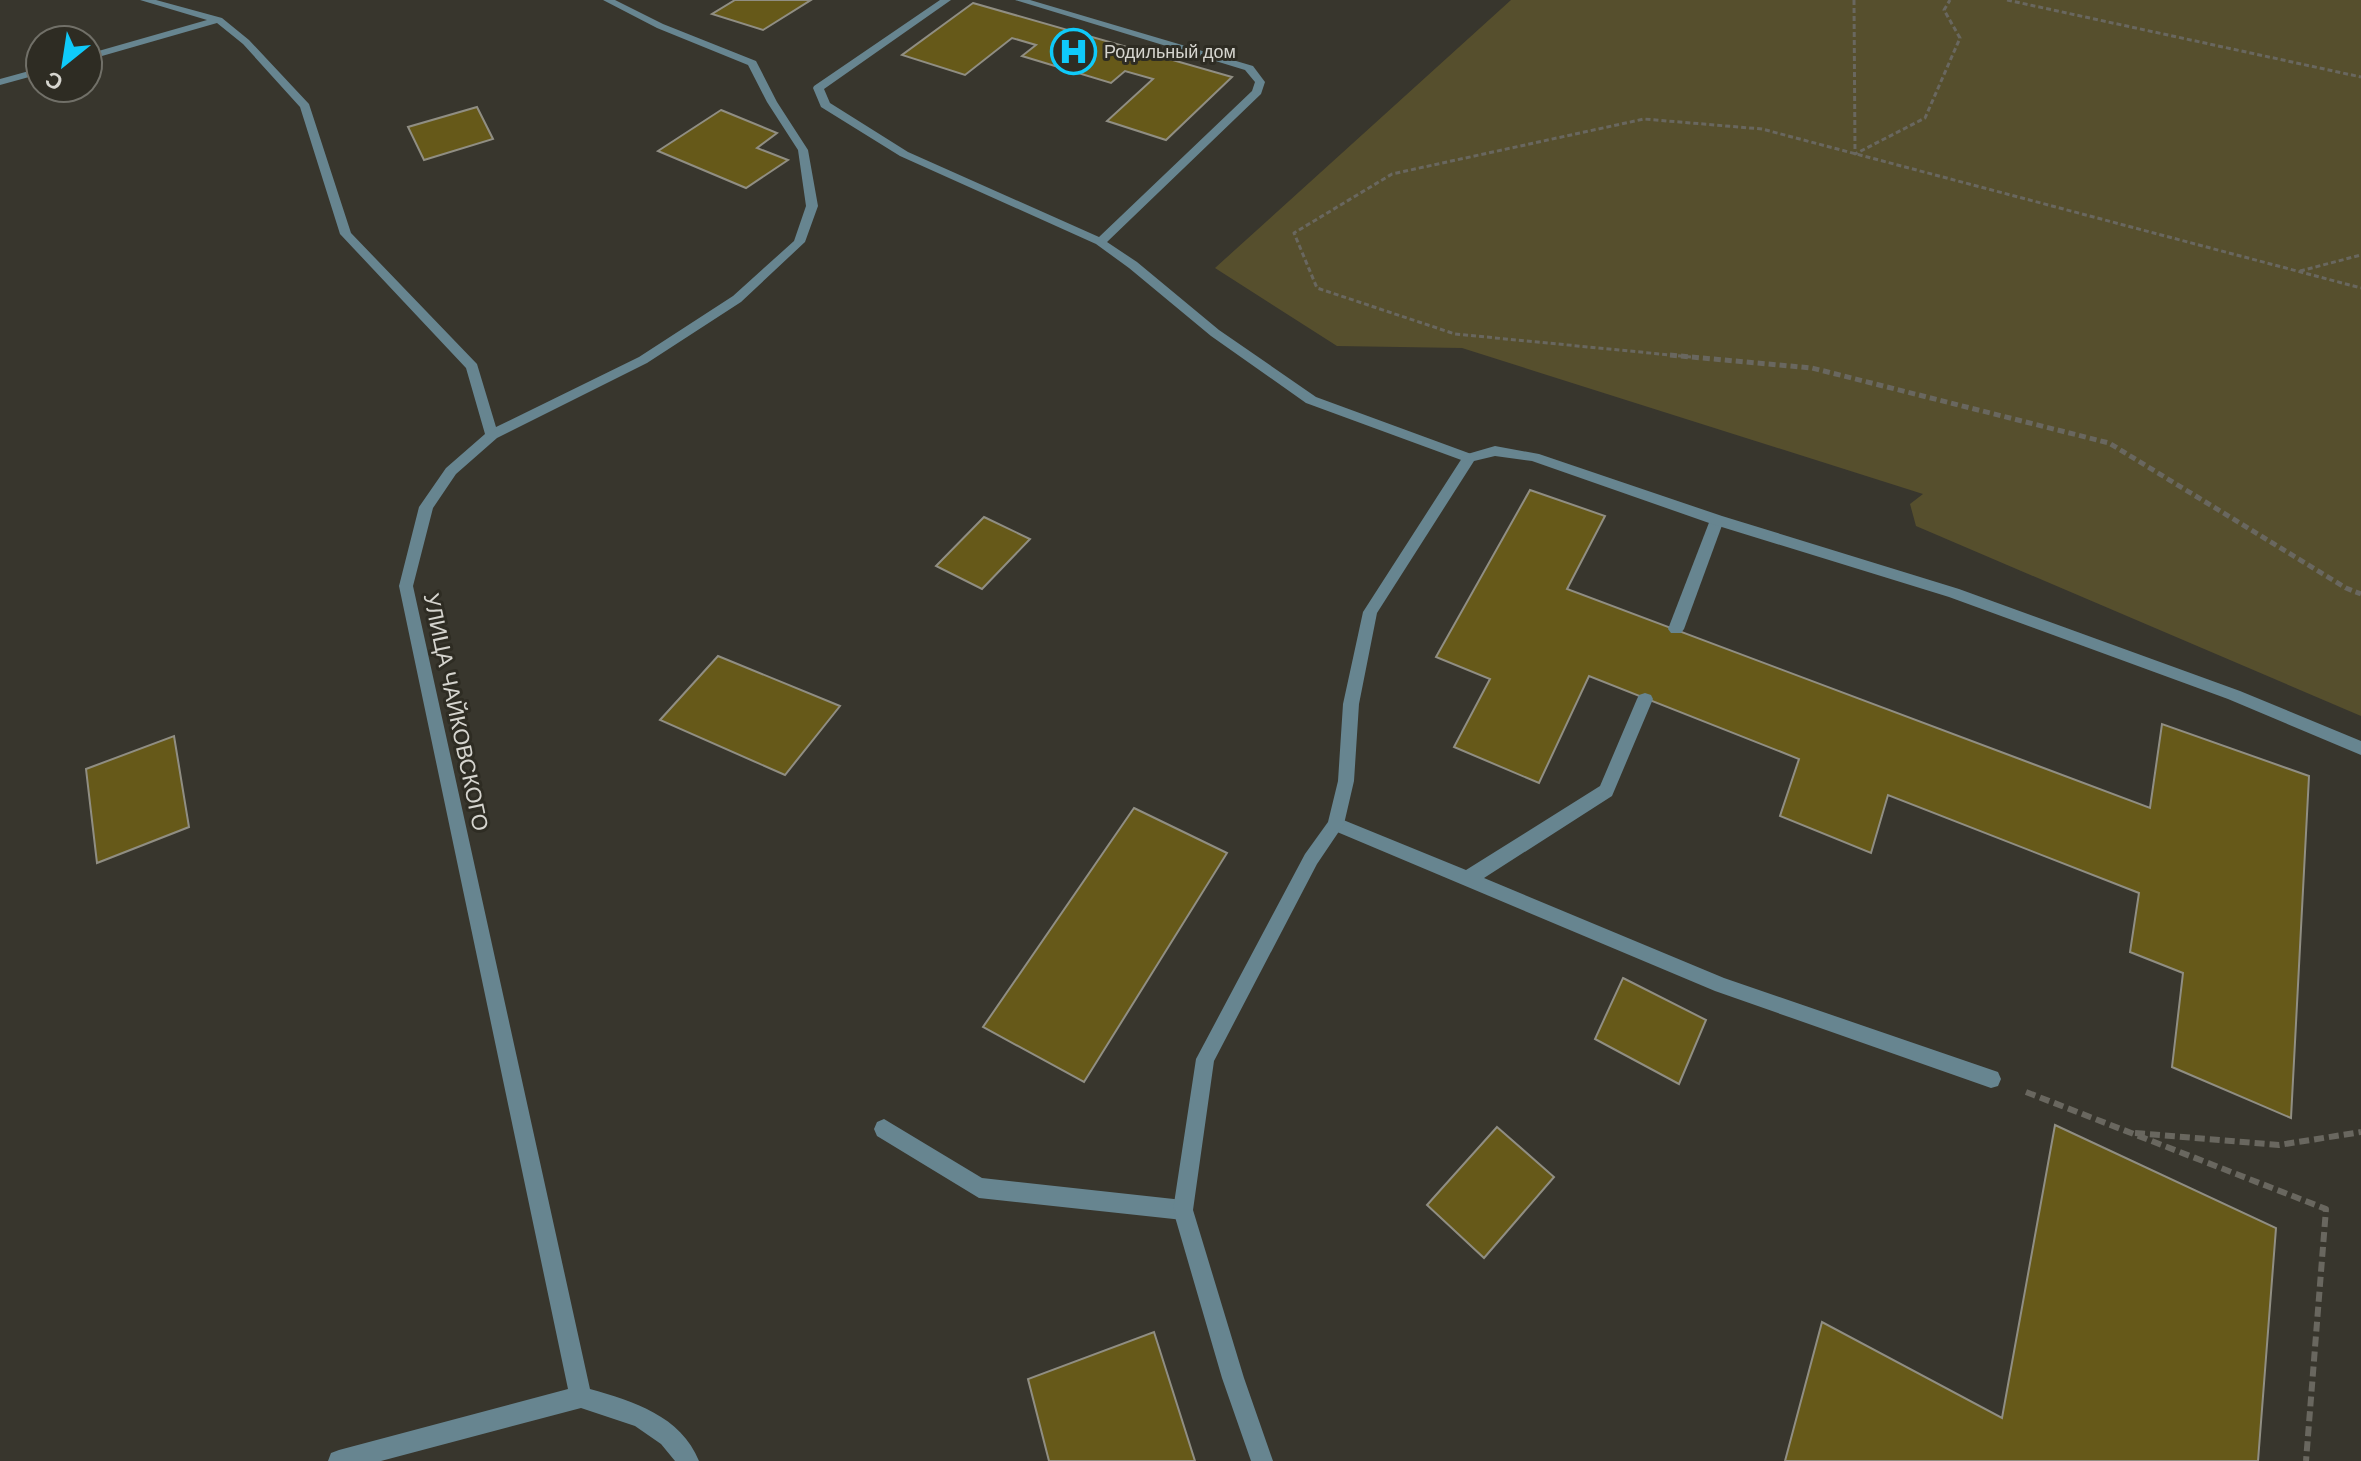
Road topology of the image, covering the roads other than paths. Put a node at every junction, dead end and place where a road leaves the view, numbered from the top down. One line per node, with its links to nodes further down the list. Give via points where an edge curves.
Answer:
1 (145, 0): 5 (street)
2 (608, 0): 10 (street, УЛИЦА ЧАЙКОВСКОГО, via 752,63 803,150 812,206 799,242 737,299 643,360)
3 (946, 0): 9 (street, via 818,88 825,105 904,154)
4 (1020, 0): 9 (street, via 1249,68 1260,82 1257,92)
5 (219, 20): 6 (street); 10 (street, via 305,106 346,234 472,367)
6 (104, 52)
7 (24, 75): 8 (street)
8 (0, 82)
9 (1100, 242): 11 (street, via 1311,400)
10 (492, 435): 21 (street, УЛИЦА ЧАЙКОВСКОГО, via 451,471 426,507 406,586)
11 (1469, 458): 12 (street, via 1495,451 1534,457); 16 (street, via 1370,612 1351,704 1346,781)
12 (1717, 520): 13 (street); 15 (street, via 1954,593 2234,695)
13 (1676, 629)
14 (1645, 699): 17 (street, via 1606,791)
15 (2361, 748)
16 (1336, 824): 17 (street); 20 (street, via 1311,859 1205,1059)
17 (1467, 879): 18 (street, via 1721,985)
18 (1991, 1079)
19 (884, 1129): 20 (street, via 979,1188)
20 (1183, 1210): 24 (street)
21 (581, 1397): 22 (street); 23 (street, via 637,1414 681,1446)
22 (339, 1461)
23 (688, 1461)
24 (1262, 1461)

